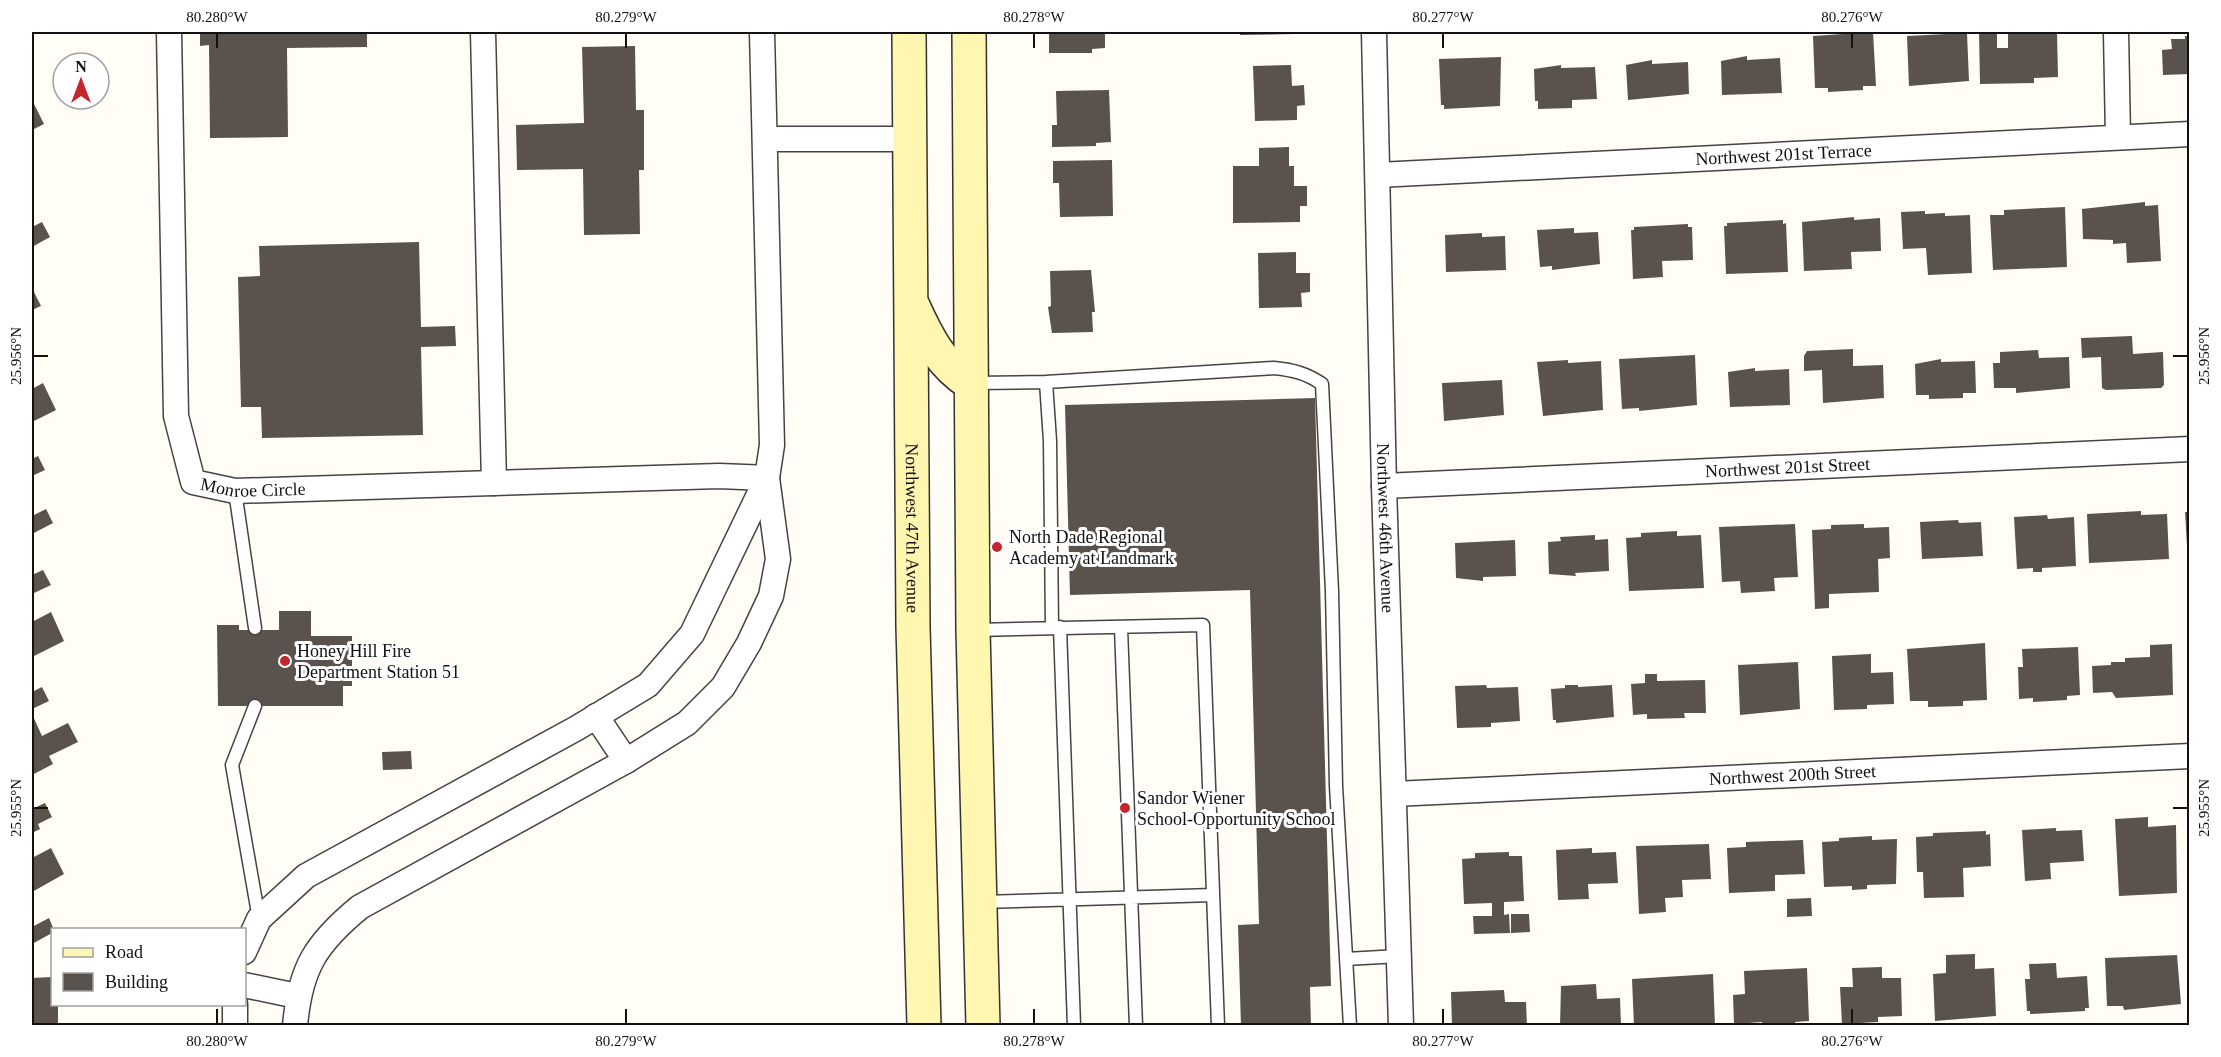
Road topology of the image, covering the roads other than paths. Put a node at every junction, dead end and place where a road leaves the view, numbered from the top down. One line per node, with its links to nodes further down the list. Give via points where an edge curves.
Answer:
1 (169, 32): 20 (street, Monroe Circle, via 177,416 193,482)
2 (483, 32): 18 (street)
3 (762, 32): 10 (street)
4 (909, 32): 11 (main road, Northwest 47th Avenue)
5 (969, 32): 14 (main road)
6 (1374, 32): 12 (street, Northwest 46th Avenue)
7 (2116, 32): 9 (street)
8 (2190, 134): 9 (street, Northwest 201st Terrace)
9 (2118, 138): 12 (street, Northwest 201st Terrace)
10 (765, 139): 11 (street); 17 (street, via 772,445)
11 (910, 139): 13 (main road, Northwest 47th Avenue)
12 (1378, 175): 19 (street, Northwest 46th Avenue)
13 (911, 302): 14 (main road, via 933,347 956,374); 43 (main road, Northwest 47th Avenue, via 913,627)
14 (970, 382): 15 (lane); 24 (main road)
15 (1046, 382): 21 (lane); 37 (lane, via 1274,368 1292,369 1322,384)
16 (2190, 449): 19 (street, Northwest 201st Street)
17 (767, 478): 18 (street, Monroe Circle); 26 (street, via 692,634 648,685); 28 (street, via 778,559 771,596 749,643 723,687 687,723)
18 (494, 483): 20 (street, Monroe Circle)
19 (1384, 486): 29 (street, Northwest 46th Avenue)
20 (235, 491): 22 (lane)
21 (1056, 627): 23 (lane); 24 (lane); 32 (lane)
22 (255, 628)
23 (1121, 628): 30 (lane, via 1203,625); 31 (lane)
24 (973, 630): 33 (main road)
25 (255, 706): 34 (lane, via 232,765)
26 (596, 716): 28 (street); 34 (street, via 306,876)
27 (2190, 756): 29 (street, Northwest 200th Street)
28 (626, 761): 39 (street, via 360,907 331,931 313,956)
29 (1394, 794): 36 (street, Northwest 46th Avenue)
30 (1214, 895): 31 (lane); 47 (lane)
31 (1131, 898): 32 (lane); 46 (lane)
32 (1068, 901): 33 (lane); 45 (lane)
33 (980, 903): 44 (main road)
34 (259, 919): 35 (street)
35 (246, 948)
36 (1399, 956): 37 (lane); 49 (street, Northwest 46th Avenue)
37 (1346, 958): 48 (lane)
38 (246, 985): 39 (street)
39 (297, 996): 42 (street)
40 (235, 1006): 41 (street)
41 (235, 1026)
42 (295, 1026)
43 (924, 1026)
44 (983, 1026)
45 (1074, 1026)
46 (1136, 1026)
47 (1218, 1026)
48 (1350, 1026)
49 (1401, 1026)

